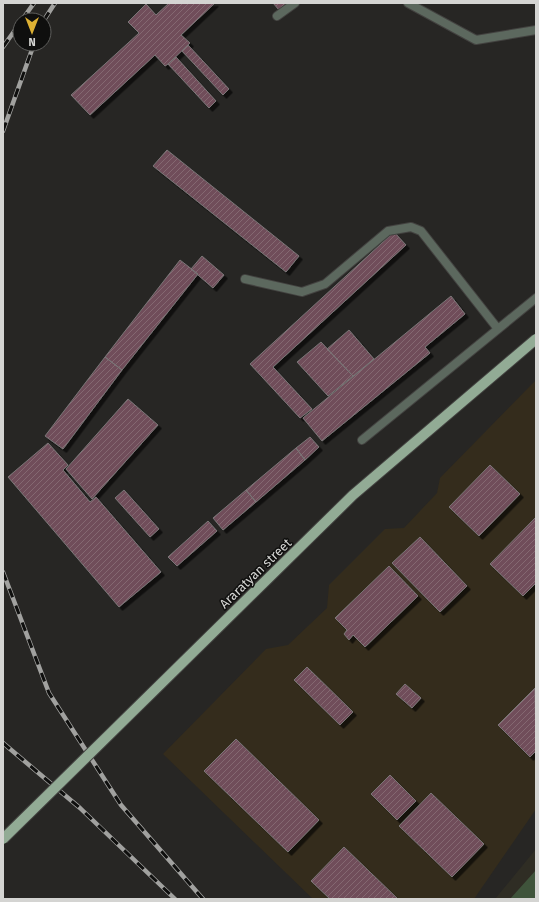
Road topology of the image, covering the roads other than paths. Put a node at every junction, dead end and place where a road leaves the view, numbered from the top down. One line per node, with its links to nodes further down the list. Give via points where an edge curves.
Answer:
1 (295, 3): 3 (lane)
2 (408, 3): 4 (lane, via 476,40)
3 (277, 16)
4 (536, 30)
5 (245, 279): 7 (lane, via 302,292 325,284 388,231 411,227 421,231)
6 (536, 298): 7 (lane)
7 (498, 329): 9 (lane)
8 (536, 339): 10 (main road, Araratyan street, bridge, via 353,495)
9 (362, 440)
10 (3, 839)

